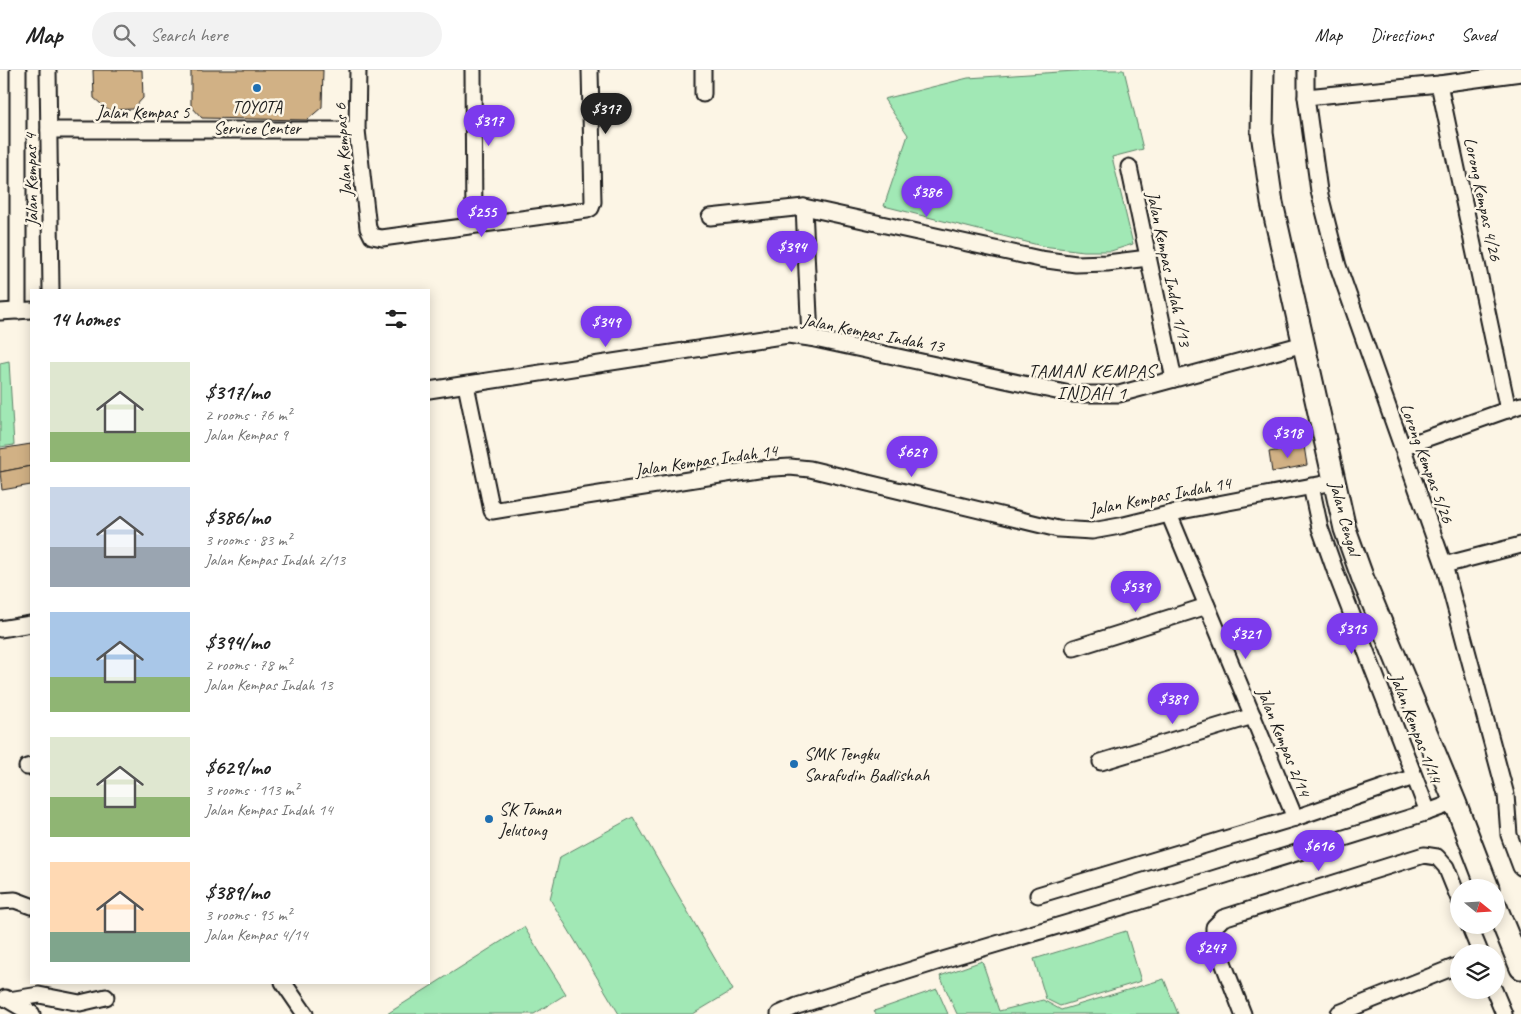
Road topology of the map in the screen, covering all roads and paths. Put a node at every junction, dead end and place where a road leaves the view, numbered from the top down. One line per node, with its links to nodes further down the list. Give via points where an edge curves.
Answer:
1 (18, 70): 21 (street, Jalan Kempas 4)
2 (48, 70): 13 (street, Jalan Kempas 4)
3 (358, 70): 14 (street, Jalan Kempas 6)
4 (473, 70): 18 (street)
5 (590, 70): 18 (street, via 591,208)
6 (703, 70): 11 (street)
7 (1263, 70): 24 (street, Jalan Cengal, via 1265,164)
8 (1306, 70): 12 (street, Lorong Kempas 5/26)
9 (1521, 73): 10 (street)
10 (1439, 84): 12 (street); 28 (street, Lorong Kempas 4/26)
11 (703, 94)
12 (1306, 97): 29 (street, Lorong Kempas 5/26, via 1319,190 1338,266)
13 (49, 130): 14 (street, Jalan Kempas 5); 20 (street, Jalan Kempas 4)
14 (357, 130): 18 (street, Jalan Kempas 6, via 368,228 372,236 382,238)
15 (1129, 167): 19 (street, Jalan Kempas Indah 1/13)
16 (804, 207): 17 (street); 19 (street, via 1049,260 1076,264); 23 (street)
17 (710, 217)
18 (474, 224)
19 (1148, 258): 25 (street, Jalan Kempas Indah 1/13)
20 (51, 289)
21 (25, 310): 22 (street)
22 (0, 312)
23 (810, 338): 25 (street, Jalan Kempas Indah 13, via 1070,394 1119,394); 26 (street, Jalan Kempas Indah 13, via 788,335)
24 (1304, 344): 25 (street, Jalan Kempas Indah 13); 30 (street, Jalan Cengal)
25 (1174, 379)
26 (466, 385): 27 (street, Jalan Kempas Indah 13); 32 (street, Jalan Kempas Indah 14, via 492,511 758,469 790,467 1058,529 1092,530)
27 (430, 390)
28 (1514, 407): 29 (street)
29 (1402, 447): 34 (street, Lorong Kempas 5/26)
30 (1334, 482): 31 (street, Jalan Kempas Indah 14); 42 (street, Jalan Cengal, via 1345,529 1363,580)
31 (1311, 486): 32 (street, Jalan Kempas Indah 14); 41 (street, Jalan Kempas 1/14, via 1320,528)
32 (1169, 514): 35 (street, Jalan Kempas 2/14)
33 (1521, 545): 34 (street)
34 (1444, 565): 45 (street, Lorong Kempas 5/26, via 1506,794 1509,835)
35 (1208, 606): 38 (street); 39 (street, Jalan Kempas 2/14)
36 (30, 624): 37 (street)
37 (0, 630)
38 (1074, 648)
39 (1253, 716): 40 (street); 44 (street, Jalan Kempas 2/14)
40 (1101, 762)
41 (1414, 777): 43 (street, Jalan Kempas 1/14); 44 (street)
42 (1455, 802): 43 (street); 47 (street, Jalan Cengal)
43 (1428, 812): 61 (street, via 1135,904 923,966)
44 (1295, 818): 48 (street)
45 (1521, 867)
46 (1451, 879): 62 (street, via 1446,866 1436,857 1424,855 1223,918 1214,927 1214,939)
47 (1485, 879)
48 (1038, 896)
49 (0, 901): 50 (street, via 15,900)
50 (30, 906)
51 (1505, 929): 52 (street)
52 (1521, 968)
53 (1450, 969): 58 (street)
54 (284, 984): 60 (street)
55 (106, 996): 56 (street, via 80,1003 39,995)
56 (4, 998): 59 (street)
57 (1498, 999): 63 (street)
58 (1339, 1013)
59 (32, 1014)
60 (305, 1014)
61 (779, 1014)
62 (1243, 1014)
63 (1504, 1014)

